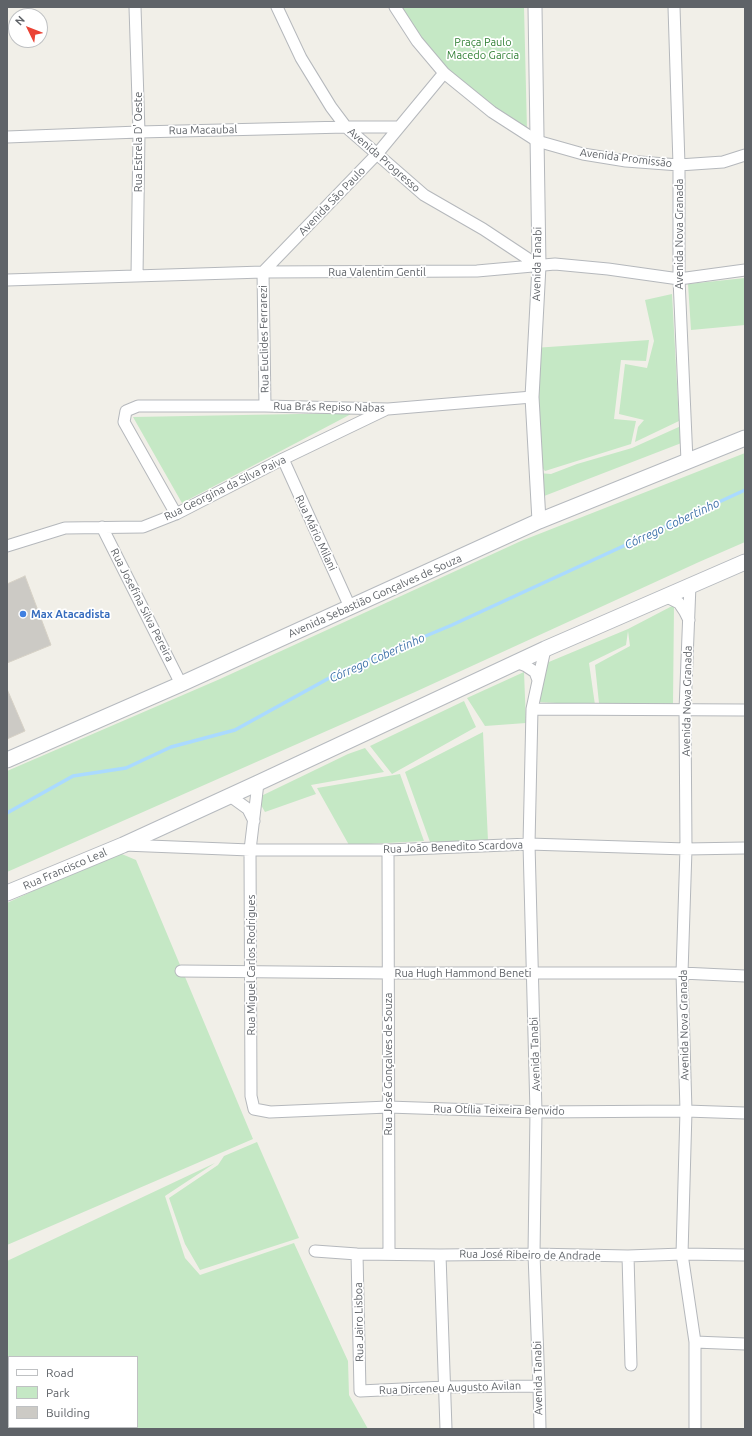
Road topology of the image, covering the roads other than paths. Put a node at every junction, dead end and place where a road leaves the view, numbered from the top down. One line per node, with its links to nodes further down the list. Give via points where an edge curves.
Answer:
1 (135, 7): 9 (street, Rua Estrela D' Oeste)
2 (277, 7): 7 (street, Avenida Progresso, via 301,58)
3 (395, 7): 6 (street, Avenida Promissão, via 417,41)
4 (535, 7): 11 (street, Avenida Tanabi)
5 (674, 7): 14 (street, Avenida Nova Granada)
6 (444, 73): 8 (street, Avenida São Paulo); 11 (street, Avenida Promissão, via 492,112)
7 (346, 127): 8 (street, Rua Macaubal); 9 (street, Rua Macaubal); 12 (street, Avenida Progresso)
8 (398, 128): 12 (street, Avenida São Paulo)
9 (139, 132): 10 (street, Rua Macaubal); 18 (street, Rua Estrela D' Oeste)
10 (7, 137)
11 (537, 141): 14 (street, Avenida Promissão, via 582,154); 15 (street, Avenida Tanabi)
12 (377, 154): 15 (street, Avenida Progresso, via 424,195 483,229); 17 (street, Avenida São Paulo)
13 (745, 155): 14 (street, Avenida Promissão, via 723,162)
14 (679, 165): 19 (street, Avenida Nova Granada)
15 (539, 266): 17 (street, Rua Valentim Gentil, via 477,271); 19 (street, Rua Valentim Gentil, via 554,264 608,269); 21 (street, Avenida Tanabi)
16 (745, 270): 19 (street, Rua Valentim Gentil)
17 (263, 272): 18 (street, Rua Valentim Gentil); 22 (street, Rua Euclides Ferrarezi)
18 (137, 276): 20 (street, Rua Valentim Gentil)
19 (679, 279): 26 (street, Avenida Nova Granada)
20 (7, 280)
21 (532, 397): 23 (street, Rua Brás Repiso Nabas); 28 (street, Avenida Tanabi)
22 (265, 406): 23 (street, Rua Brás Repiso Nabas); 27 (street, Rua Brás Repiso Nabas, via 138,406 126,411 124,422)
23 (388, 409): 25 (street, Rua Georgina da Silva Paiva)
24 (745, 438): 26 (main road, Avenida Sebastião Gonçalves de Souza)
25 (283, 459): 27 (street, Rua Georgina da Silva Paiva); 34 (street, Rua Mário Milani)
26 (687, 461): 28 (main road, Avenida Sebastião Gonçalves de Souza)
27 (176, 514): 29 (street, Rua Georgina da Silva Paiva, via 143,527)
28 (539, 521): 34 (main road, Avenida Sebastião Gonçalves de Souza)
29 (102, 527): 30 (street, Rua Georgina da Silva Paiva, via 65,528); 39 (street, Rua Josefina Silva Pereira)
30 (7, 546)
31 (745, 562): 32 (main road)
32 (690, 585): 33 (main road); 35 (street, Avenida Nova Granada)
33 (665, 596): 35 (street, via 678,604); 36 (main road)
34 (350, 607): 39 (main road, Avenida Sebastião Gonçalves de Souza)
35 (689, 621): 41 (street, Avenida Nova Granada)
36 (545, 648): 37 (main road); 38 (street, Avenida Tanabi)
37 (516, 662): 38 (street, via 535,672); 44 (main road)
38 (538, 680): 40 (street, Avenida Tanabi)
39 (181, 684): 43 (main road, Avenida Sebastião Gonçalves de Souza)
40 (532, 709): 41 (street); 48 (street, Avenida Tanabi)
41 (685, 710): 42 (street); 52 (street, Avenida Nova Granada)
42 (745, 710)
43 (7, 760)
44 (258, 783): 45 (main road); 46 (street, Rua Miguel Carlos Rodrigues)
45 (230, 796): 46 (street, via 248,809); 47 (main road)
46 (254, 821): 53 (street, Rua Miguel Carlos Rodrigues)
47 (154, 831): 49 (main road); 50 (street)
48 (529, 844): 52 (street, Rua João Benedito Scardova); 54 (street, Rua João Benedito Scardova); 58 (street, Avenida Tanabi)
49 (123, 845): 50 (street, Rua João Benedito Scardova); 55 (main road, Rua Francisco Leal)
50 (162, 847): 53 (street, Rua João Benedito Scardova)
51 (745, 848): 52 (street, Rua João Benedito Scardova)
52 (686, 849): 60 (street, Avenida Nova Granada)
53 (250, 850): 54 (street, Rua João Benedito Scardova); 57 (street, Rua Miguel Carlos Rodrigues)
54 (388, 850): 59 (street, Rua José Gonçalves de Souza)
55 (7, 893)
56 (181, 971): 57 (street, Rua Hugh Hammond Beneti)
57 (250, 971): 59 (street, Rua Hugh Hammond Beneti); 63 (street, Rua Miguel Carlos Rodrigues, via 251,1096)
58 (532, 972): 59 (street, Rua Hugh Hammond Beneti); 60 (street, Rua Hugh Hammond Beneti); 65 (street, Avenida Tanabi)
59 (388, 973): 62 (street, Rua José Gonçalves de Souza)
60 (682, 973): 61 (street, Rua Hugh Hammond Beneti); 64 (street, Avenida Nova Granada)
61 (745, 976)
62 (388, 1107): 63 (street, Rua Otília Teixeira Benvido, via 270,1112); 65 (street, Rua Otília Teixeira Benvido); 69 (street, Rua José Gonçalves de Souza)
63 (254, 1109)
64 (686, 1111): 65 (street, Rua Otília Teixeira Benvido); 66 (street, Rua Otília Teixeira Benvido); 71 (street, Avenida Nova Granada)
65 (536, 1112): 70 (street, Avenida Tanabi)
66 (745, 1112)
67 (315, 1251): 68 (street, Rua José Ribeiro de Andrade)
68 (357, 1254): 69 (street, Rua José Ribeiro de Andrade); 80 (street, Rua Jairo Lisboa)
69 (389, 1254): 72 (street, Rua José Ribeiro de Andrade)
70 (534, 1254): 72 (street, Rua José Ribeiro de Andrade); 73 (street, Rua José Ribeiro de Andrade); 78 (street, Avenida Tanabi)
71 (682, 1254): 73 (street, Rua José Ribeiro de Andrade); 74 (street, Rua José Ribeiro de Andrade); 75 (street, Avenida Nova Granada)
72 (440, 1255): 79 (street)
73 (628, 1256): 77 (street)
74 (745, 1256)
75 (695, 1342): 76 (street); 83 (street, Avenida Nova Granada)
76 (745, 1344)
77 (631, 1365)
78 (539, 1386): 79 (street, Rua Dirceneu Augusto Avilan); 82 (street, Avenida Tanabi)
79 (445, 1387): 80 (street, Rua Dirceneu Augusto Avilan); 81 (street)
80 (360, 1391)
81 (446, 1429)
82 (540, 1429)
83 (695, 1429)

